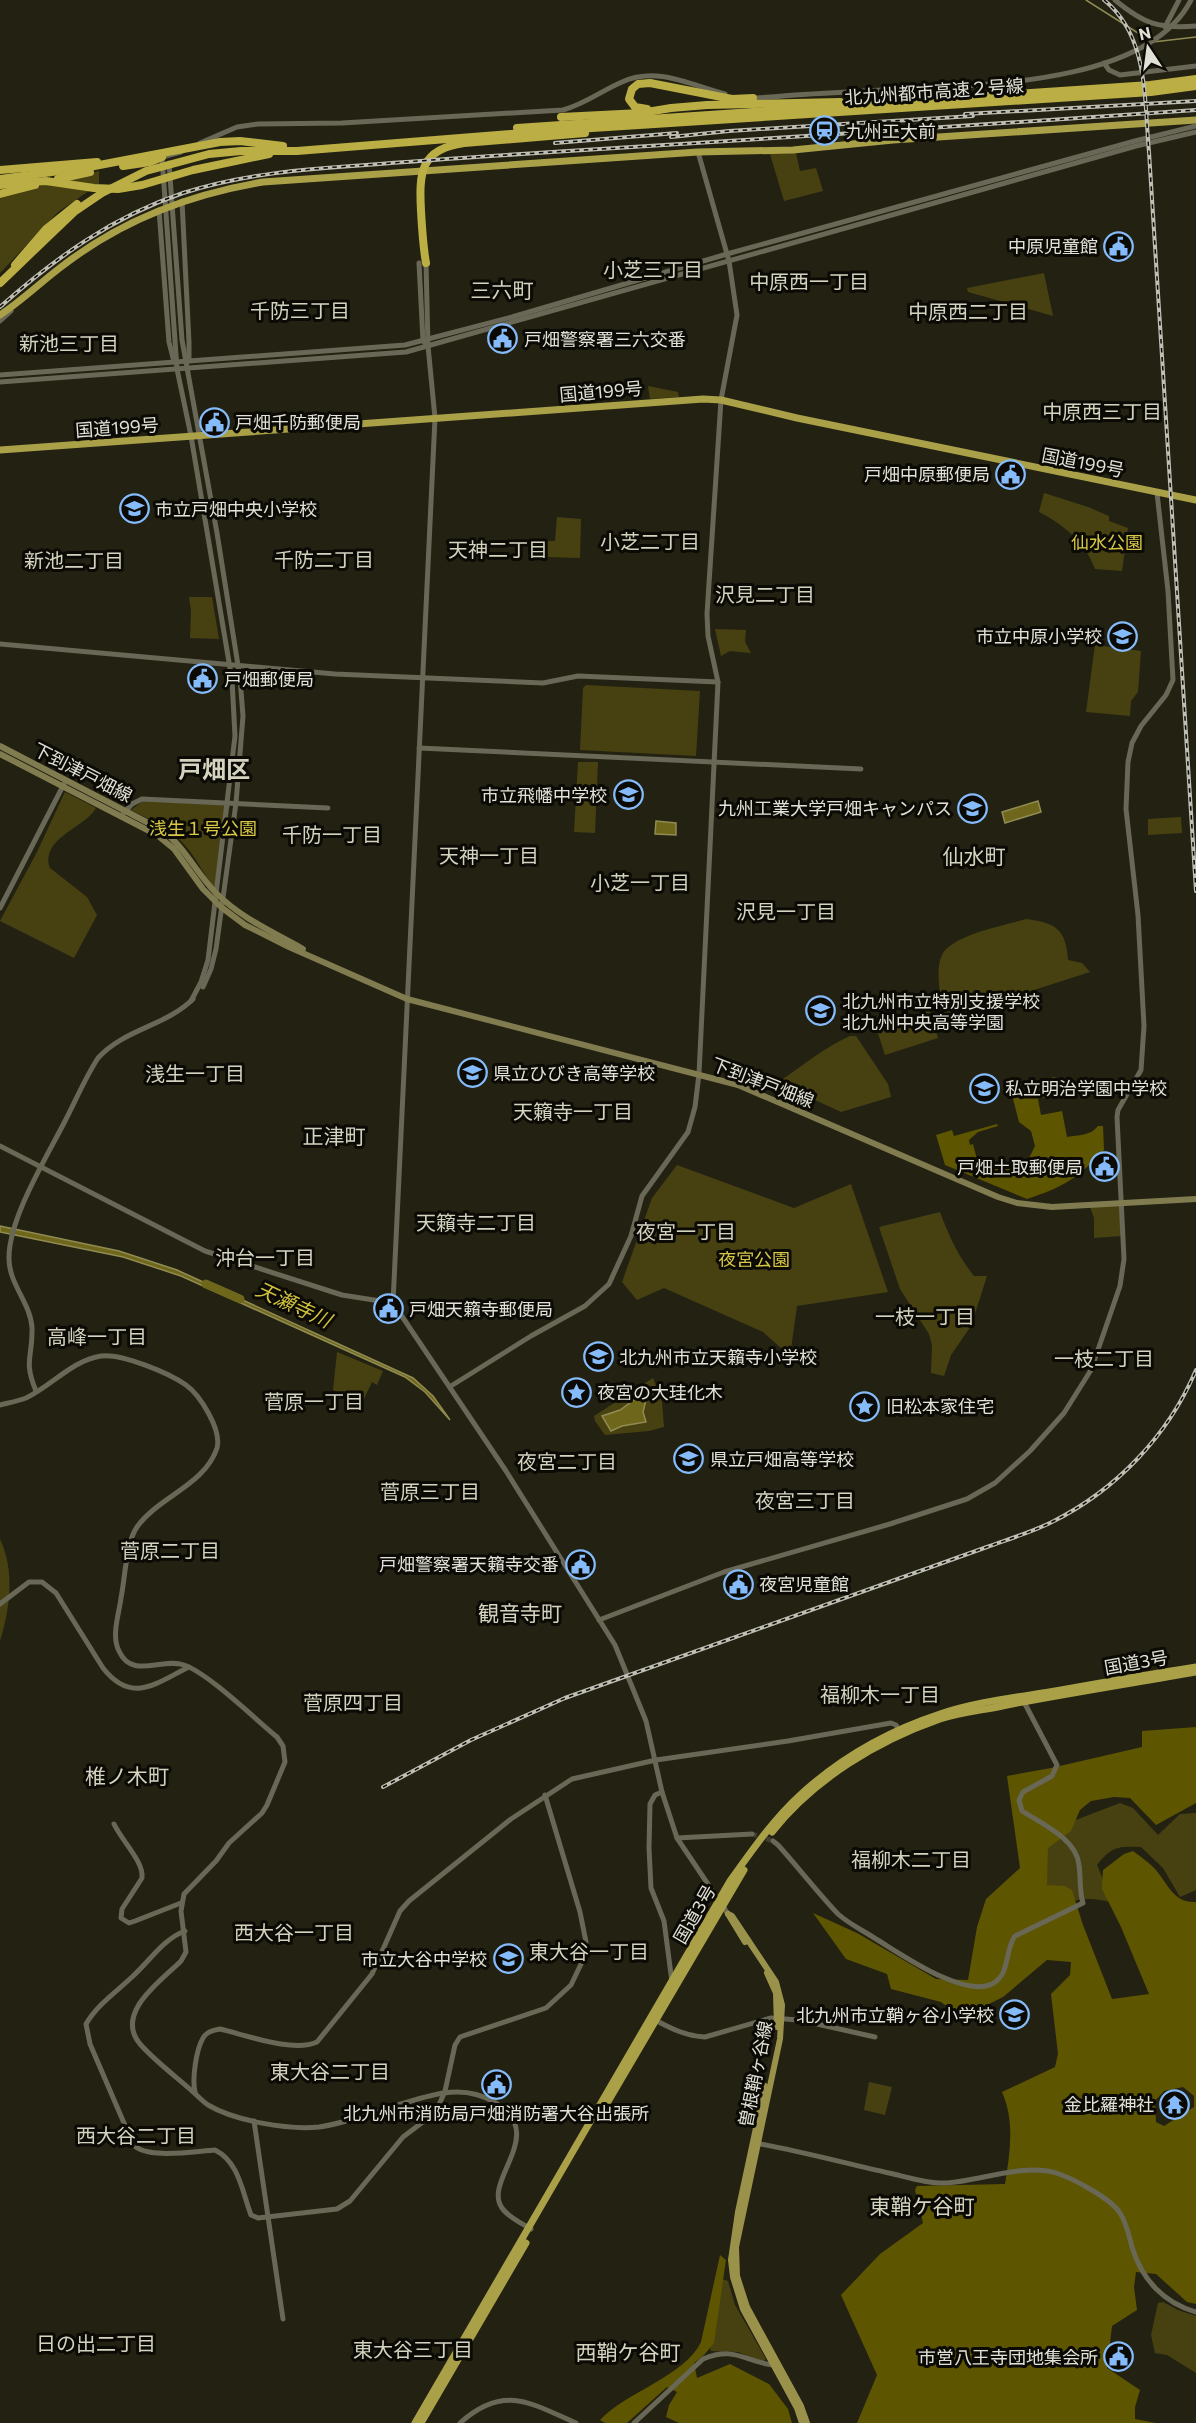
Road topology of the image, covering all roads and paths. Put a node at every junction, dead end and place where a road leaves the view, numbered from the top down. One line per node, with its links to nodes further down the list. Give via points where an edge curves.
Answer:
1 (1115, 0): 5 (street, via 1134,16)
2 (1179, 0): 5 (street)
3 (1191, 0): 6 (street, via 1178,21 1159,37)
4 (1196, 26): 5 (street)
5 (1165, 27)
6 (1104, 63): 7 (street, via 1114,74 1127,75); 12 (street, via 1032,80)
7 (1196, 66)
8 (1196, 79): 10 (highway, 北九州都市高速２号線)
9 (1196, 86): 10 (highway, 北九州都市高速２号線)
10 (1151, 88): 11 (highway, 北九州都市高速２号線)
11 (1133, 89): 13 (highway, 北九州都市高速２号線); 17 (highway, 北九州都市高速２号線)
12 (753, 98): 14 (highway, via 732,99 650,83 638,84 630,92 630,102 635,107); 25 (street, via 650,75 631,79 586,102 556,111 258,124 228,130)
13 (875, 103): 14 (highway, via 822,101); 22 (highway)
14 (671, 108): 15 (highway)
15 (561, 117)
16 (1196, 120): 24 (highway, via 793,150)
17 (673, 123): 23 (highway); 34 (highway, via 476,142 434,152 420,181)
18 (1196, 126): 20 (street)
19 (1196, 132): 20 (street)
20 (1154, 139): 21 (street)
21 (1136, 143): 32 (street); 33 (street)
22 (283, 146): 27 (highway, via 240,141 212,143 89,167); 35 (highway, via 207,150 124,177 62,215)
23 (297, 151): 28 (highway, via 217,164 135,186 106,189 46,181); 36 (highway, via 225,152 146,171 74,212)
24 (698, 152): 30 (highway, via 263,182); 32 (street)
25 (165, 157): 26 (highway); 29 (highway); 41 (street, via 182,340); 42 (street)
26 (0, 170)
27 (0, 179)
28 (0, 185)
29 (0, 194)
30 (182, 201): 31 (highway); 41 (street)
31 (159, 210): 37 (highway, via 88,247); 42 (street, via 169,342)
32 (728, 254): 33 (street); 39 (street)
33 (729, 261): 40 (street); 47 (street, via 737,315)
34 (422, 263): 39 (street)
35 (0, 278)
36 (0, 283)
37 (23, 299): 38 (highway); 38 (highway)
38 (0, 318)
39 (426, 340): 40 (street); 41 (street, via 398,346)
40 (428, 346): 44 (street, via 399,353); 48 (street)
41 (188, 361): 42 (street); 44 (street)
42 (175, 362): 43 (street); 45 (street)
43 (177, 369): 44 (street); 46 (street); 49 (street)
44 (188, 369): 50 (street)
45 (0, 375)
46 (0, 382)
47 (721, 400): 48 (highway, 国道199号); 52 (highway, 国道199号); 58 (street, via 707,627)
48 (435, 418): 50 (highway, 国道199号); 57 (street)
49 (191, 436): 50 (highway, 国道199号); 51 (highway, 国道199号); 55 (street)
50 (201, 436): 56 (street)
51 (0, 450)
52 (1160, 493): 53 (highway, 国道199号); 81 (street, via 1173,680 1141,726 1128,762 1126,809 1138,915 1144,1026 1141,1070 1118,1110)
53 (1196, 500)
54 (0, 644): 55 (street)
55 (230, 664): 56 (street); 65 (street, via 235,736)
56 (237, 665): 57 (street); 66 (street, via 243,716)
57 (423, 678): 58 (street, via 543,683 578,676); 60 (street)
58 (718, 682): 62 (street)
59 (0, 746): 64 (main road, 下到津戸畑線)
60 (419, 748): 62 (street); 75 (street)
61 (0, 754): 64 (main road, 下到津戸畑線)
62 (714, 762): 63 (street); 77 (street)
63 (861, 770)
64 (65, 783): 68 (main road, 下到津戸畑線); 73 (street)
65 (227, 803): 66 (street); 68 (street, via 142,799); 69 (street)
66 (236, 803): 67 (street); 70 (street)
67 (328, 808)
68 (124, 814): 69 (main road, 下到津戸畑線, via 171,837); 71 (main road, 下到津戸畑線, via 166,841)
69 (215, 892): 70 (main road, 下到津戸畑線); 71 (street)
70 (222, 899): 72 (street); 74 (main road, 下到津戸畑線)
71 (214, 901): 72 (main road, 下到津戸畑線); 76 (street, via 208,960)
72 (221, 907): 74 (main road, 下到津戸畑線, via 260,933); 76 (street, via 211,969)
73 (0, 908)
74 (318, 959): 75 (main road, 下到津戸畑線)
75 (407, 999): 77 (main road, 下到津戸畑線); 82 (street)
76 (191, 1001): 79 (street, via 175,1015 104,1052 93,1065)
77 (699, 1074): 81 (main road, 下到津戸畑線, via 738,1085 1017,1203 1052,1207); 83 (street, via 688,1132 642,1196 631,1236 609,1284 585,1306)
78 (0, 1146): 79 (street)
79 (42, 1168): 82 (street, via 205,1251 342,1295); 84 (street, via 12,1237 9,1262 32,1329 27,1363)
80 (1196, 1199): 81 (main road, 下到津戸畑線)
81 (1121, 1203): 87 (street, via 1123,1274 1091,1370 1056,1423 995,1483 967,1498 724,1572)
82 (393, 1303): 83 (street)
83 (451, 1386): 87 (street)
84 (36, 1391): 85 (street); 89 (street, via 93,1358 118,1356 187,1385 212,1420 218,1440 212,1458 134,1533 116,1633 120,1654 135,1666 170,1662)
85 (0, 1405)
86 (0, 1604): 89 (street, via 29,1582 45,1584 57,1593 110,1678 123,1687 145,1688)
87 (599, 1620): 93 (street, via 628,1674)
88 (1196, 1666): 92 (highway, 国道3号, via 951,1711)
89 (189, 1667): 100 (street, via 277,1737 285,1762 262,1814 189,1887)
90 (1196, 1672): 91 (highway, 国道3号)
91 (1024, 1702): 92 (highway, 国道3号, via 942,1718); 99 (street, via 1057,1765 1052,1776 1023,1792 1022,1811 1071,1846 1079,1865 1083,1903 1015,1936 1003,1973 990,1985 967,1985 920,1966 855,1926 840,1915)
92 (900, 1732): 93 (street, via 891,1724); 101 (highway, 国道3号, via 850,1763 801,1801 732,1884)
93 (656, 1760): 94 (street); 95 (street, via 572,1779)
94 (662, 1792): 98 (street); 104 (street, via 650,1804 651,1888 666,1930)
95 (545, 1795): 108 (street, via 580,1912 586,1942 582,1962 572,1985 546,2008 460,2037); 109 (street, via 409,1901 400,1911 372,1974 317,2042 292,2046 220,2029 213,2031 203,2038 192,2082)
96 (114, 1824): 100 (street, via 143,1872 121,1918 129,1923)
97 (753, 1834): 98 (street)
98 (677, 1838): 102 (street)
99 (773, 1841)
100 (182, 1903): 103 (street)
101 (716, 1912): 104 (highway, 国道3号); 105 (highway, 国道3号)
102 (728, 1914): 106 (main road, 曽根鞘ヶ谷線, via 768,1975)
103 (184, 1931): 109 (street, via 186,1952 140,2002 132,2027 142,2047); 112 (street, via 164,1944 91,2016 86,2024 90,2044 137,2150 215,2150 240,2178 251,2215)
104 (672, 1982): 105 (highway, 国道3号)
105 (653, 2018): 106 (street, via 681,2034 705,2037 754,2022); 113 (highway, 国道3号); 118 (highway, 国道3号)
106 (780, 2019): 107 (street); 111 (main road, 曽根鞘ヶ谷線)
107 (875, 2037)
108 (446, 2091): 110 (street, via 318,2127); 112 (street, via 436,2112 403,2137 342,2207); 113 (street, via 481,2096 508,2113 516,2140 498,2200 507,2214)
109 (196, 2094): 110 (street, via 208,2105)
110 (254, 2121): 112 (street)
111 (755, 2143): 114 (street, via 938,2183 1022,2172 1059,2174 1104,2198 1119,2211 1152,2286 1181,2308); 116 (main road, 曽根鞘ヶ谷線, via 731,2260 743,2309); 122 (main road, 曽根鞘ヶ谷線, via 736,2247 737,2276 747,2307 801,2406)
112 (268, 2218): 115 (street)
113 (530, 2228): 117 (highway, 国道3号)
114 (1196, 2312)
115 (283, 2319)
116 (773, 2365): 121 (street, via 736,2354 709,2356); 122 (main road, 曽根鞘ヶ谷線)
117 (415, 2423)
118 (421, 2423)
119 (460, 2423): 120 (street, via 480,2408 510,2401 537,2404)
120 (576, 2423)
121 (634, 2423)
122 (805, 2423)

